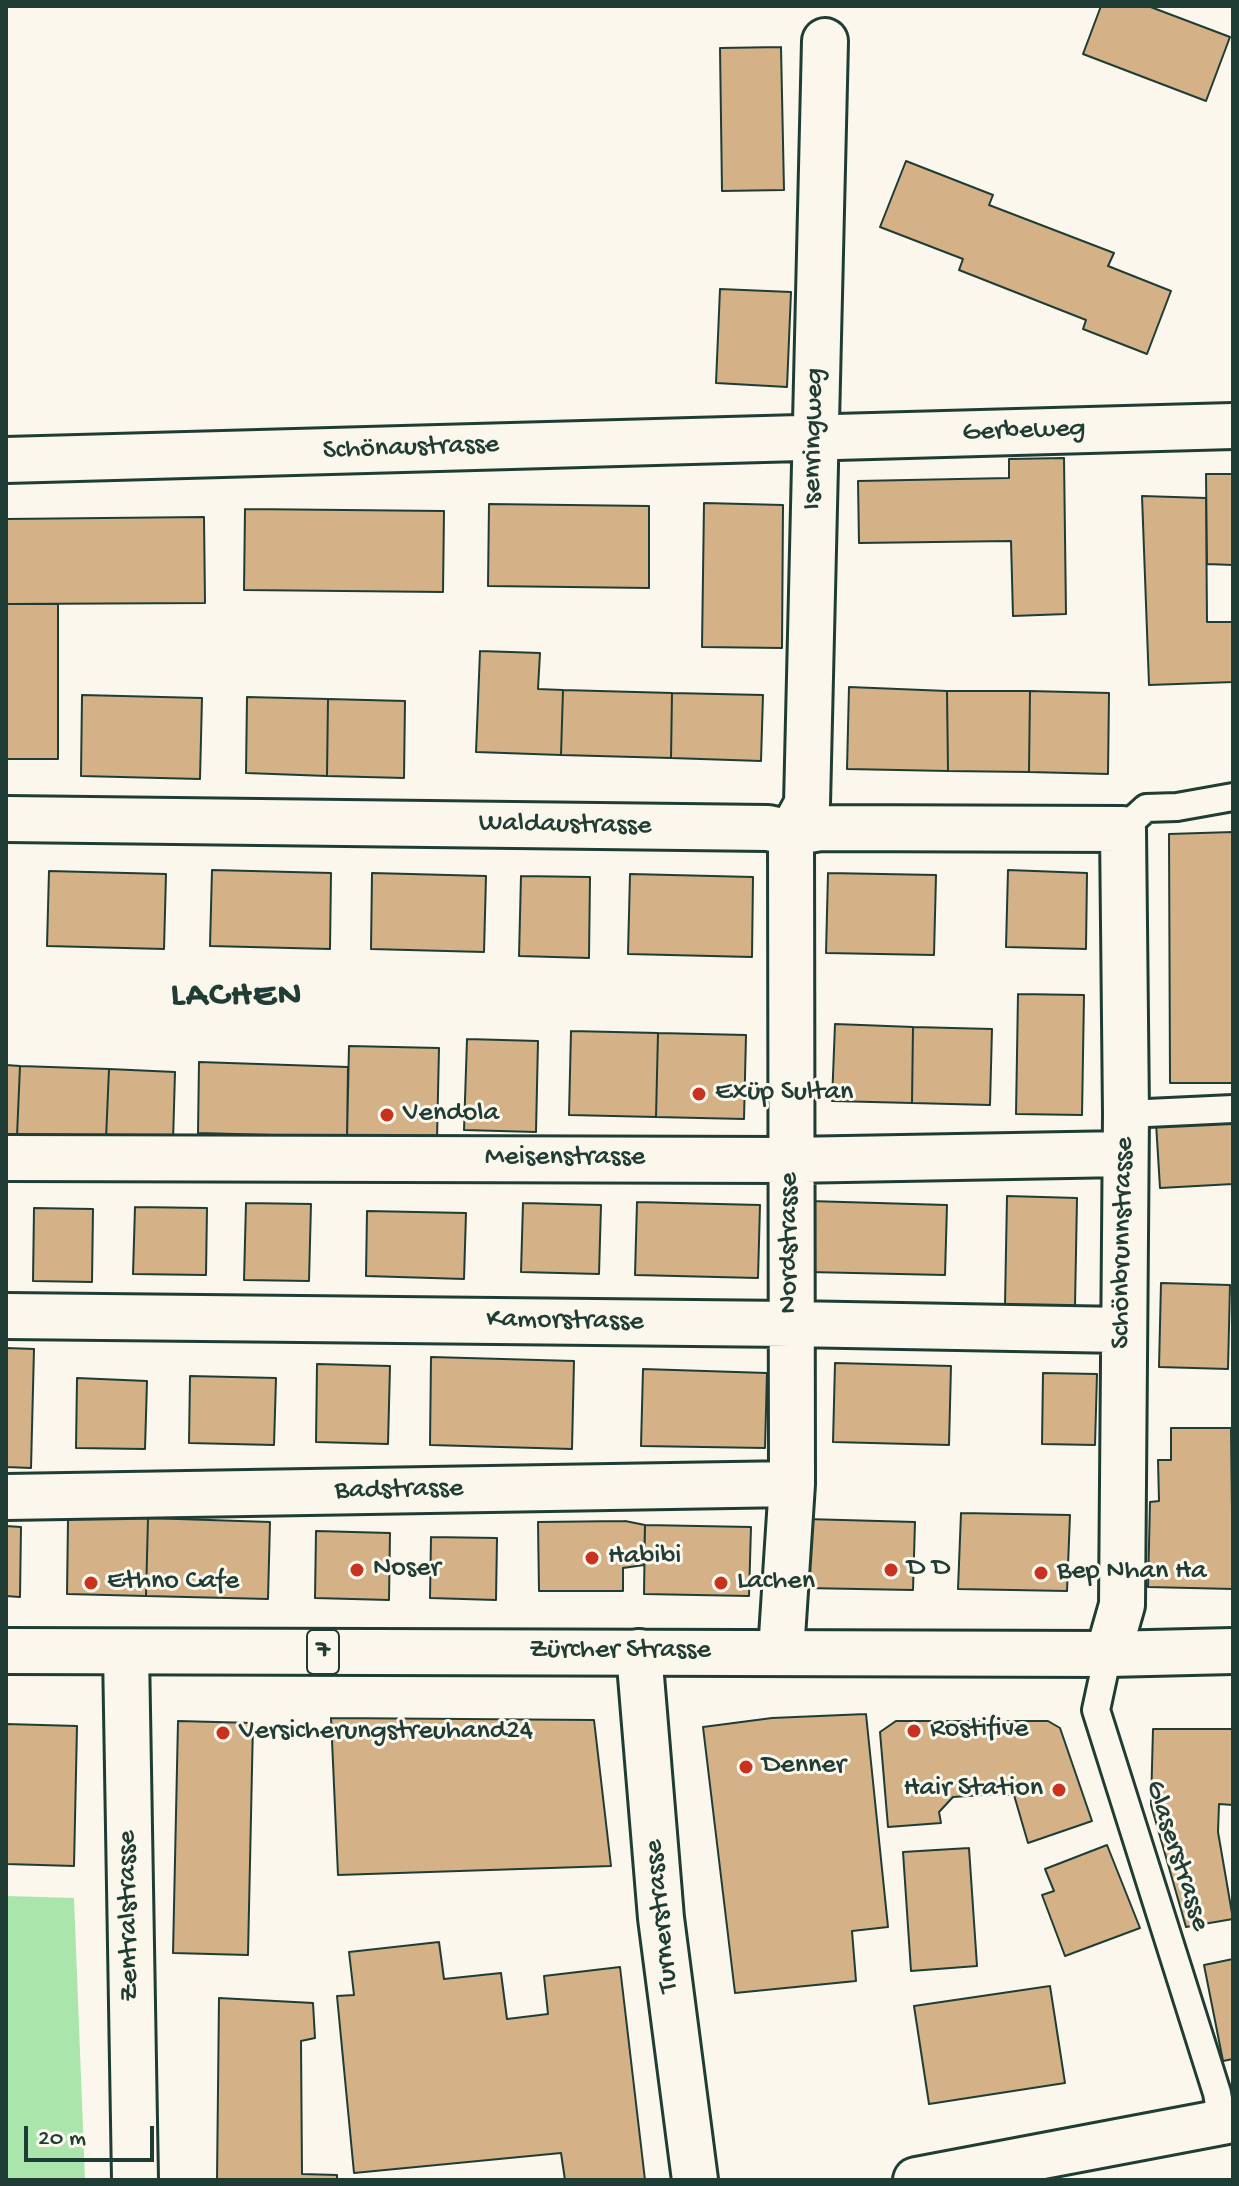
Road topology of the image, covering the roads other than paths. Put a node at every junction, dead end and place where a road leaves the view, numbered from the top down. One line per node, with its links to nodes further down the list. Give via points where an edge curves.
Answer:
1 (825, 41): 3 (street, Isenringweg)
2 (1233, 426): 3 (street, Gerbeweg)
3 (815, 438): 4 (street, Schönaustrasse); 8 (street, Isenringweg, via 807,804)
4 (6, 460)
5 (1233, 797): 7 (lane, via 1146,808)
6 (6, 819): 8 (street, Waldaustrasse, via 768,828)
7 (1123, 829): 8 (street, Waldaustrasse, via 820,828); 10 (street, Schönbrunnstrasse)
8 (791, 833): 12 (street, Nordstrasse)
9 (1233, 1109): 10 (lane)
10 (1125, 1134): 12 (street, Meisenstrasse); 15 (street, Schönbrunnstrasse)
11 (6, 1158): 12 (street, Meisenstrasse)
12 (790, 1160): 14 (street, Nordstrasse)
13 (6, 1316): 14 (street, Kamorstrasse)
14 (791, 1324): 15 (street, Kamorstrasse); 16 (street, Nordstrasse)
15 (1123, 1330): 23 (street, Schönbrunnstrasse, via 1122,1605)
16 (792, 1484): 17 (street, Badstrasse); 22 (street, Nordstrasse)
17 (6, 1497)
18 (6, 1651): 20 (street, Zürcher Strasse / 7)
19 (1233, 1651): 23 (street, Zürcher Strasse / 7)
20 (126, 1652): 21 (street, Zürcher Strasse / 7); 25 (street, Zentralstrasse)
21 (639, 1652): 22 (street, Zürcher Strasse / 7); 26 (street, Turnerstrasse, via 661,1918)
22 (781, 1652): 23 (street, Zürcher Strasse / 7)
23 (1108, 1654): 24 (lane, Glaserstrasse, via 1096,1710)
24 (1228, 2121): 27 (street)
25 (135, 2180)
26 (695, 2180)
27 (916, 2180)

